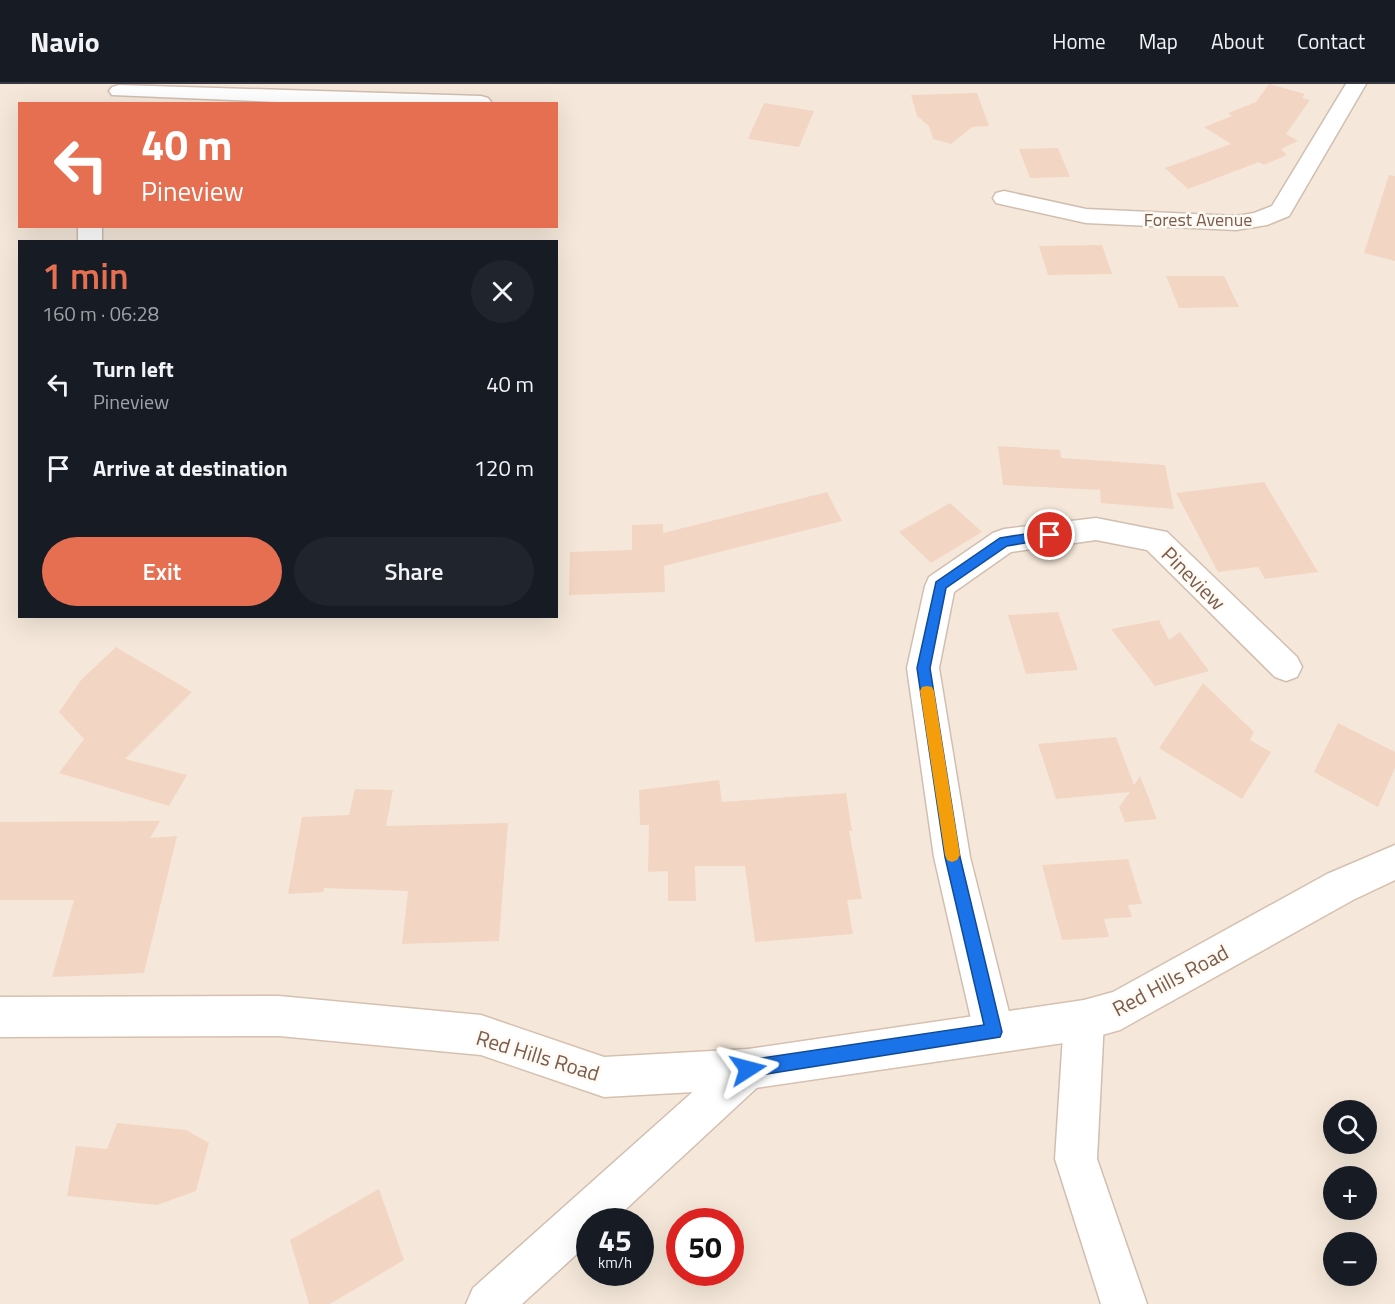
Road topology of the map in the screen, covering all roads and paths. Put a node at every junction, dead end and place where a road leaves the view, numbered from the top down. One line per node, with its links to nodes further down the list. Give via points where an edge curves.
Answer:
1 (1356, 84): 4 (street, Forest Avenue, via 1281,211 1259,220 1236,223 1086,216)
2 (117, 93): 3 (street)
3 (481, 102)
4 (1004, 198)
5 (1286, 667): 9 (street, Pineview, via 1156,540 1096,529 1004,542 940,586 923,668 952,857)
6 (1395, 862): 8 (street, Red Hills Road, via 1340,887 1120,1010)
7 (0, 1017): 10 (street, Red Hills Road, via 279,1016 481,1035 604,1077)
8 (1084, 1020): 9 (street, Red Hills Road); 12 (street, via 1076,1159)
9 (994, 1032): 10 (street, Red Hills Road)
10 (748, 1069): 11 (street)
11 (489, 1304)
12 (1124, 1304)

